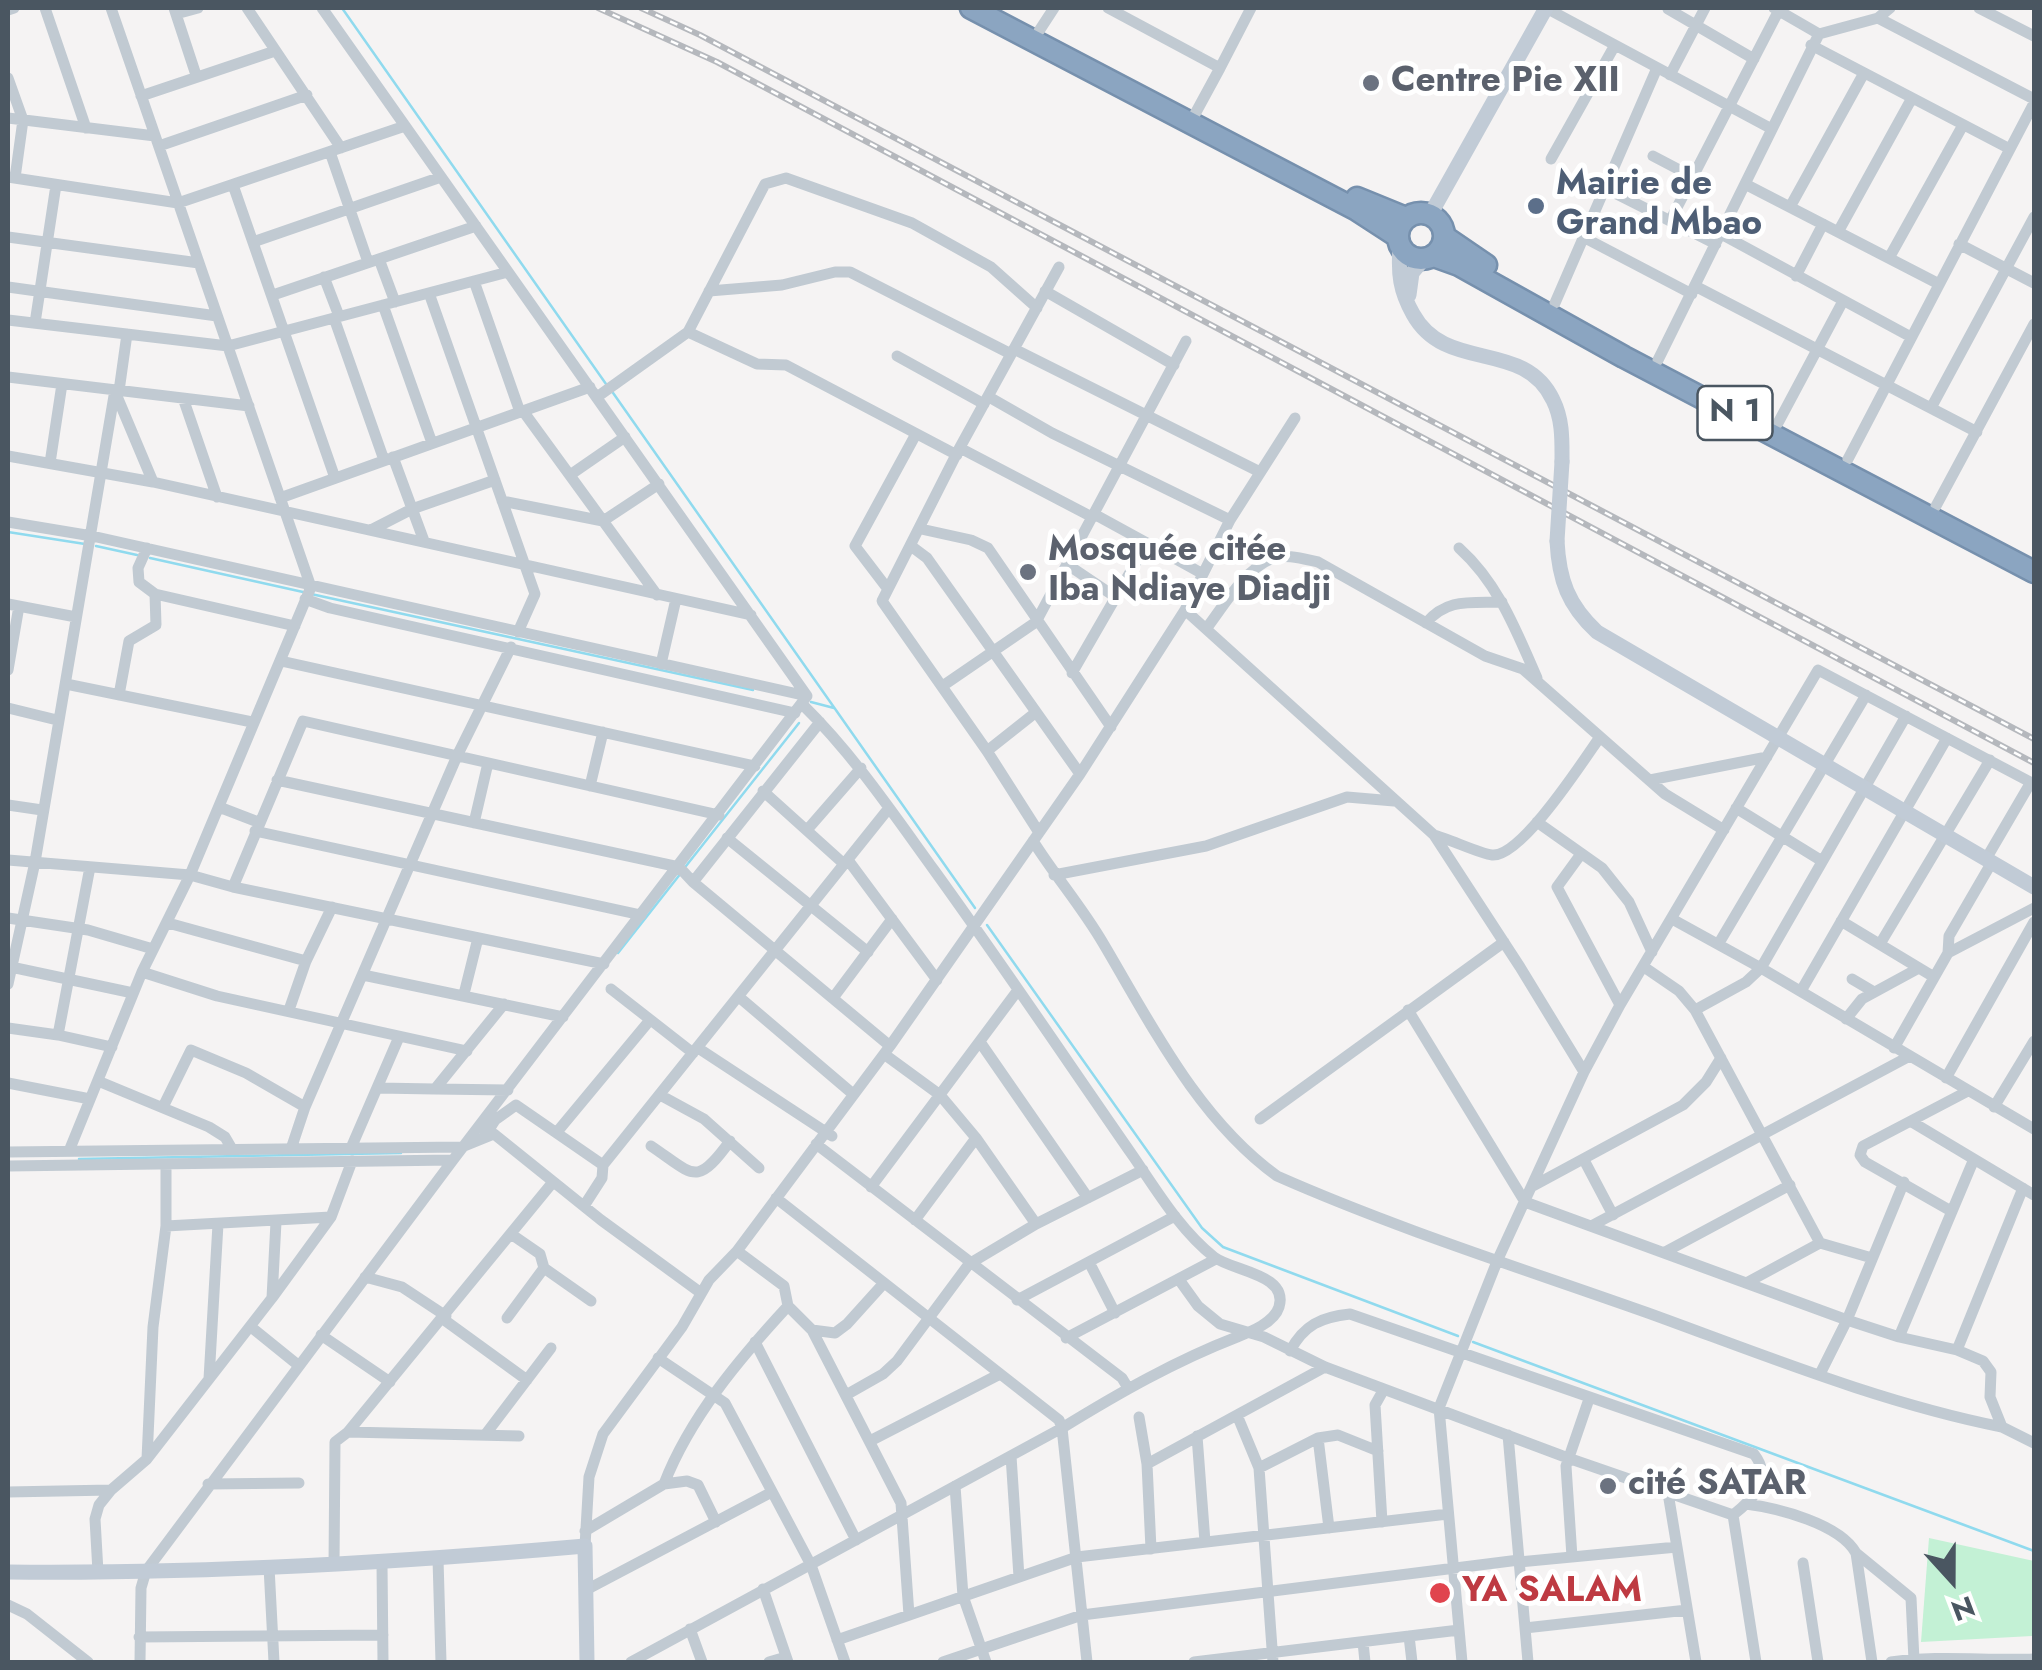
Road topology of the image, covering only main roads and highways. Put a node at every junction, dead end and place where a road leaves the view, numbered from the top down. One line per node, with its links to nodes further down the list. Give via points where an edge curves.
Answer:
1 (972, 8): 3 (highway, N 1)
2 (994, 8): 3 (highway, N 1, via 1364,202)
3 (1401, 234): 4 (highway, N 1, via 1418,213 1430,214); 5 (highway, N 1, via 1410,257)
4 (1444, 237): 5 (highway, via 1442,248); 6 (highway, N 1, via 1658,360)
5 (1428, 258): 7 (highway, N 1, via 1458,266)
6 (2034, 558)
7 (2034, 572)

